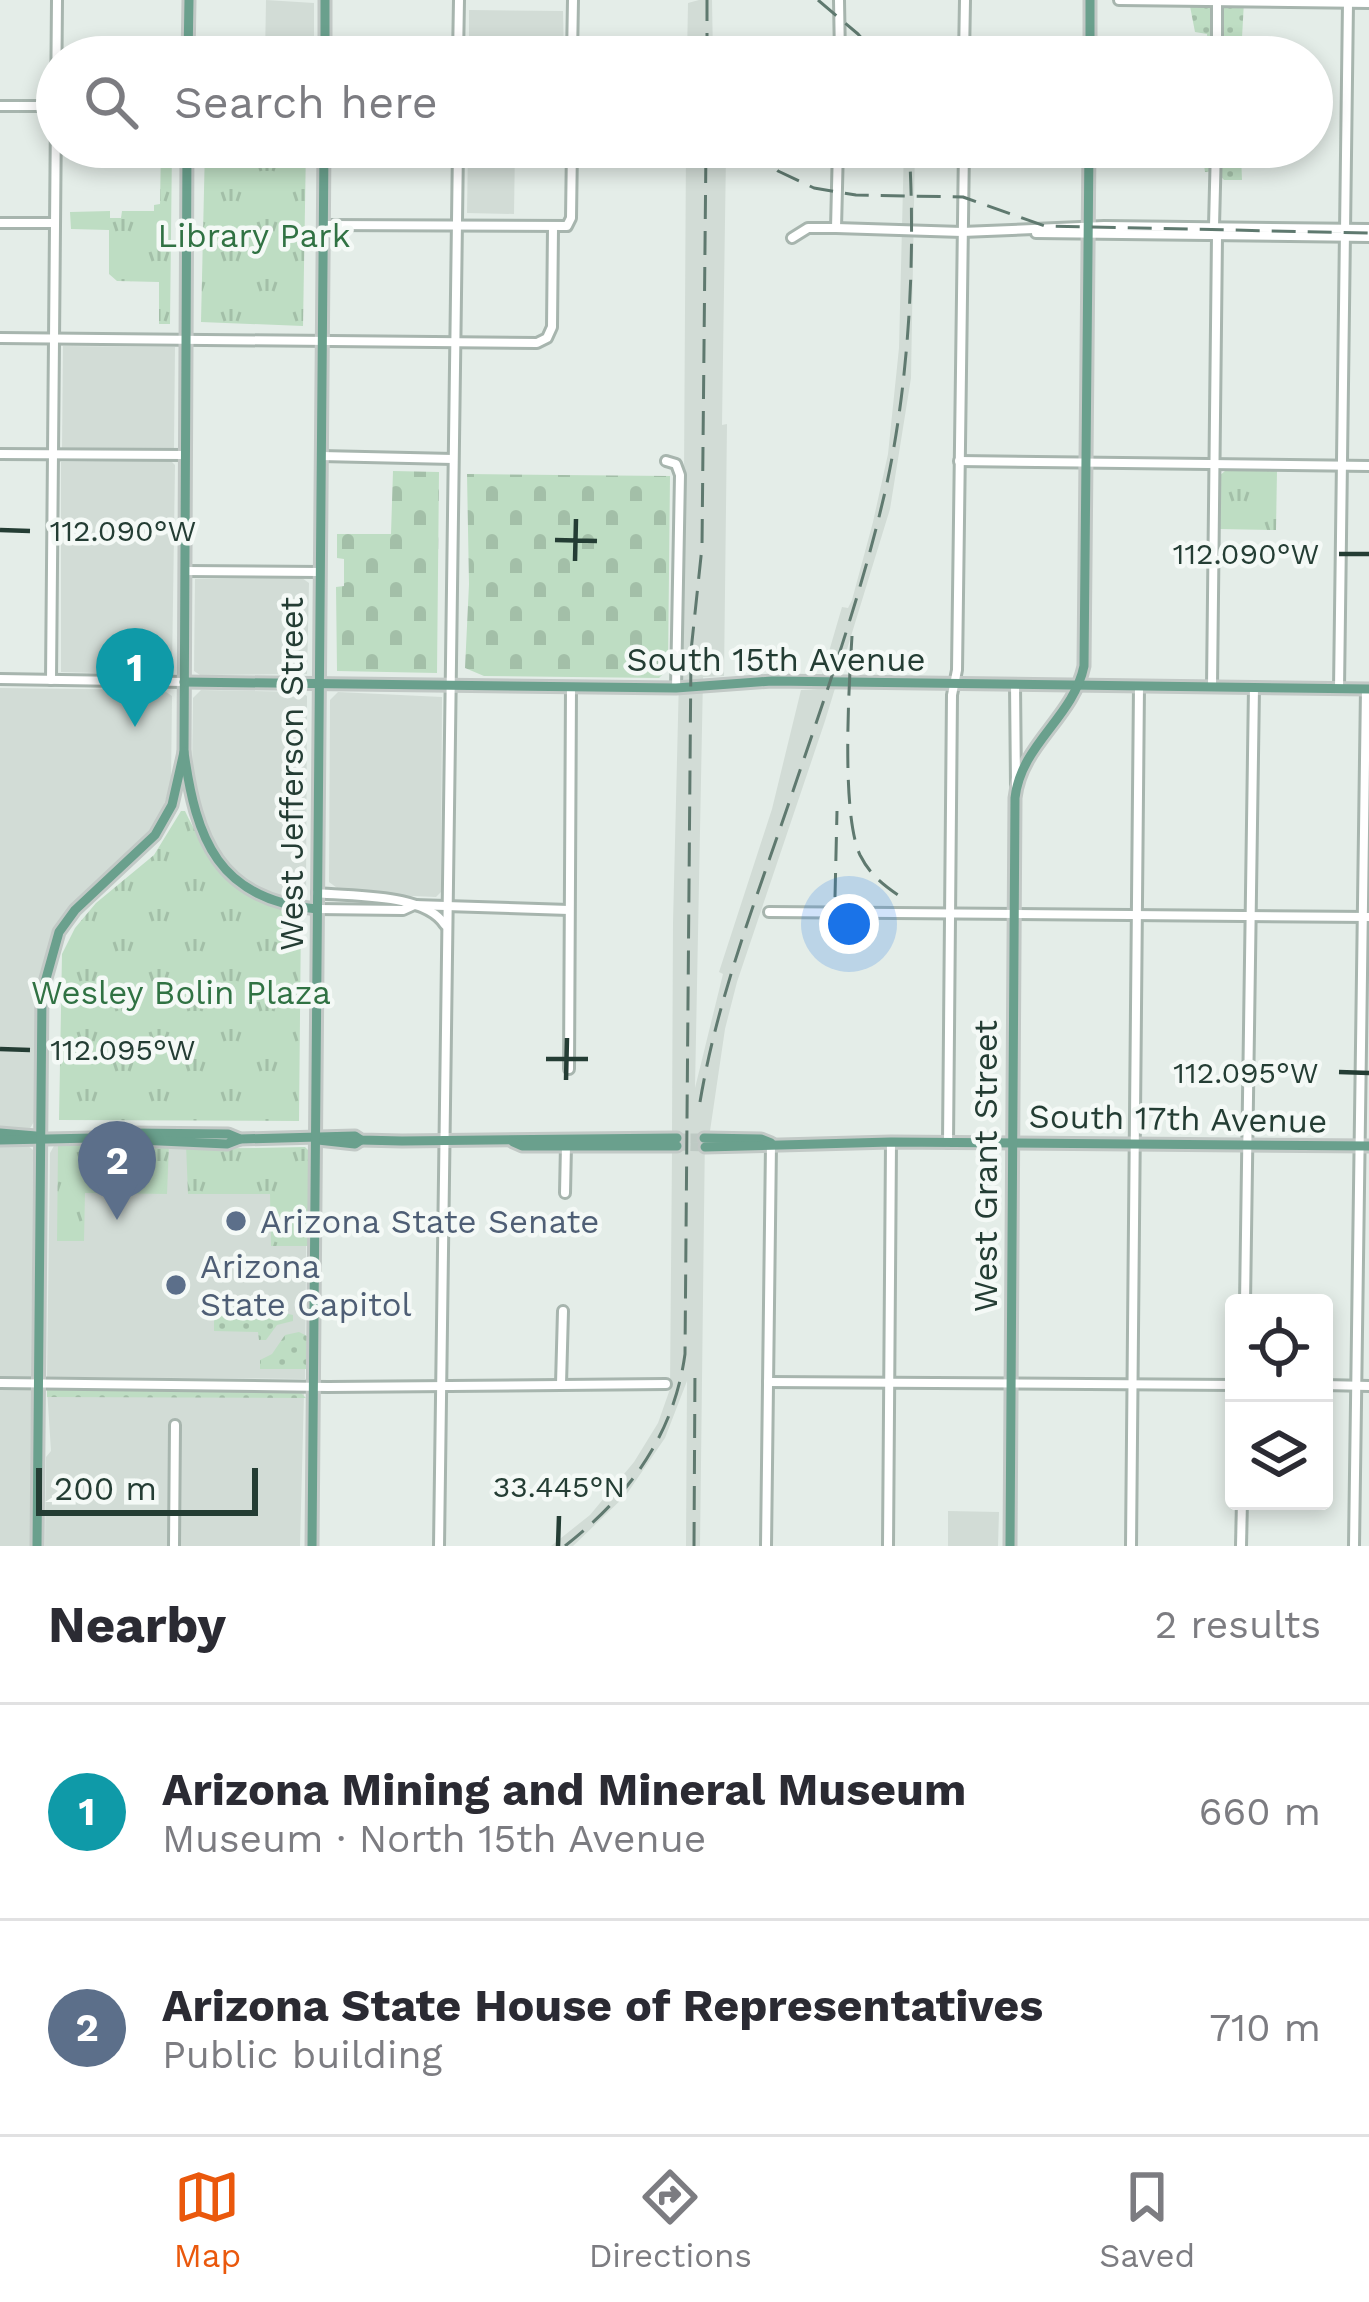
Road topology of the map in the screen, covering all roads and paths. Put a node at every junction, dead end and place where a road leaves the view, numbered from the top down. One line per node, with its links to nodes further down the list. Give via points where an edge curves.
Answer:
1 (57, 0): 13 (street)
2 (189, 0): 14 (main road)
3 (326, 0): 15 (main road)
4 (459, 0): 16 (street)
5 (573, 0): 17 (street)
6 (839, 0): 18 (street)
7 (965, 0): 19 (street)
8 (1090, 0): 20 (main road)
9 (1119, 0): 10 (street)
10 (1217, 0): 12 (street); 21 (street)
11 (1369, 2): 12 (street)
12 (1348, 3): 42 (street)
13 (57, 36)
14 (188, 36)
15 (325, 36)
16 (458, 36)
17 (572, 36)
18 (839, 36)
19 (964, 36)
20 (1090, 36)
21 (1217, 36)
22 (0, 106): 23 (street)
23 (36, 106)
24 (56, 168): 34 (street)
25 (187, 168): 47 (main road)
26 (324, 168): 35 (main road, West Jefferson Street)
27 (458, 168): 36 (street)
28 (571, 168): 37 (street, via 568,225)
29 (837, 168): 38 (street)
30 (964, 168): 41 (street)
31 (1089, 168): 39 (main road, West Grant Street)
32 (1216, 168): 40 (street)
33 (0, 223): 34 (street)
34 (55, 224): 46 (street)
35 (324, 225): 36 (street); 48 (main road, West Jefferson Street)
36 (458, 226): 37 (street); 49 (street)
37 (554, 228): 49 (street, via 547,338)
38 (836, 228): 41 (street); 44 (street, via 808,228)
39 (1089, 231): 40 (street); 41 (street); 57 (main road, West Grant Street)
40 (1215, 231): 42 (street); 58 (street)
41 (962, 232): 56 (street)
42 (1345, 233): 43 (street); 59 (street)
43 (1369, 233)
44 (792, 238)
45 (0, 338): 46 (street)
46 (54, 338): 47 (street); 51 (street)
47 (185, 340): 48 (street); 52 (main road)
48 (322, 341): 49 (street); 53 (main road, West Jefferson Street)
49 (455, 341): 54 (street)
50 (0, 454): 51 (street)
51 (53, 454): 52 (street); 64 (street)
52 (185, 455): 61 (main road)
53 (321, 456): 54 (street); 62 (main road, West Jefferson Street)
54 (453, 459): 68 (street)
55 (666, 461): 74 (street, via 680,475)
56 (959, 461): 57 (street); 69 (street)
57 (1086, 464): 58 (street); 70 (main road, West Grant Street)
58 (1214, 465): 59 (street); 73 (street)
59 (1342, 466): 60 (street); 76 (street)
60 (1369, 466)
61 (185, 571): 62 (street); 65 (main road)
62 (320, 572): 66 (main road, West Jefferson Street)
63 (0, 680): 64 (street)
64 (50, 680): 65 (street)
65 (184, 682): 66 (main road, South 15th Avenue); 78 (main road)
66 (319, 683): 68 (main road, South 15th Avenue); 80 (main road, West Jefferson Street)
67 (1015, 684): 69 (main road, South 15th Avenue); 70 (main road, South 15th Avenue); 79 (street, West Grant Street)
68 (450, 685): 72 (main road, South 15th Avenue); 82 (street)
69 (954, 685): 74 (main road, South 15th Avenue, via 746,681); 86 (street)
70 (1079, 685): 71 (main road, South 15th Avenue); 79 (main road, West Grant Street, via 1027,756)
71 (1139, 686): 73 (main road, South 15th Avenue); 88 (street)
72 (571, 687): 74 (main road, South 15th Avenue); 84 (street)
73 (1212, 687): 75 (main road, South 15th Avenue)
74 (676, 688)
75 (1254, 688): 76 (main road, South 15th Avenue); 89 (street)
76 (1340, 689): 77 (main road, South 15th Avenue)
77 (1367, 689): 90 (street)
78 (184, 752): 83 (main road, via 193,810 215,856 260,894); 95 (main road, via 172,805 155,835 75,910 54,946 42,993)
79 (1016, 788): 87 (main road, West Grant Street)
80 (317, 893): 81 (street); 83 (main road, West Jefferson Street)
81 (414, 905): 82 (street); 83 (street); 91 (street)
82 (446, 907): 84 (street); 91 (street)
83 (317, 909): 96 (main road, West Jefferson Street)
84 (568, 910): 93 (street)
85 (769, 912): 86 (street)
86 (950, 915): 87 (street); 103 (street)
87 (1014, 915): 88 (street); 104 (main road, West Grant Street)
88 (1137, 915): 89 (street); 105 (street)
89 (1250, 915): 90 (street); 106 (street)
90 (1366, 917): 92 (street)
91 (446, 926): 97 (street)
92 (1366, 1004): 107 (street)
93 (569, 1070)
94 (0, 1136): 95 (main road)
95 (41, 1137): 96 (main road); 115 (main road)
96 (318, 1140): 97 (main road); 122 (main road, West Jefferson Street)
97 (445, 1141): 98 (main road); 120 (street)
98 (566, 1142): 99 (main road); 108 (street)
99 (677, 1142)
100 (704, 1142): 102 (main road, South 17th Avenue)
101 (891, 1142): 102 (main road, South 17th Avenue); 103 (main road, South 17th Avenue); 112 (street)
102 (771, 1143): 111 (street)
103 (948, 1143): 104 (main road, South 17th Avenue)
104 (1012, 1143): 105 (main road, South 17th Avenue); 113 (main road, West Grant Street)
105 (1134, 1144): 106 (main road, South 17th Avenue); 118 (street)
106 (1248, 1146): 107 (main road, South 17th Avenue); 109 (street)
107 (1366, 1147): 123 (street)
108 (565, 1192)
109 (1245, 1294)
110 (563, 1311): 116 (street)
111 (768, 1382): 112 (street); 131 (street)
112 (889, 1382): 113 (street); 132 (street)
113 (1010, 1382): 118 (street); 133 (main road, West Grant Street)
114 (0, 1383): 115 (street)
115 (40, 1384): 122 (street); 127 (main road)
116 (561, 1384): 117 (street); 120 (street)
117 (666, 1384)
118 (1132, 1384): 119 (street); 134 (street)
119 (1225, 1384)
120 (442, 1385): 122 (street); 130 (street)
121 (1333, 1385): 123 (street)
122 (314, 1386): 129 (main road, West Jefferson Street)
123 (1356, 1386): 124 (street); 136 (street)
124 (1369, 1386)
125 (175, 1425): 128 (street)
126 (1242, 1510): 135 (street)
127 (37, 1546)
128 (174, 1546)
129 (312, 1546)
130 (439, 1546)
131 (766, 1546)
132 (888, 1546)
133 (1010, 1546)
134 (1131, 1546)
135 (1241, 1546)
136 (1354, 1546)

